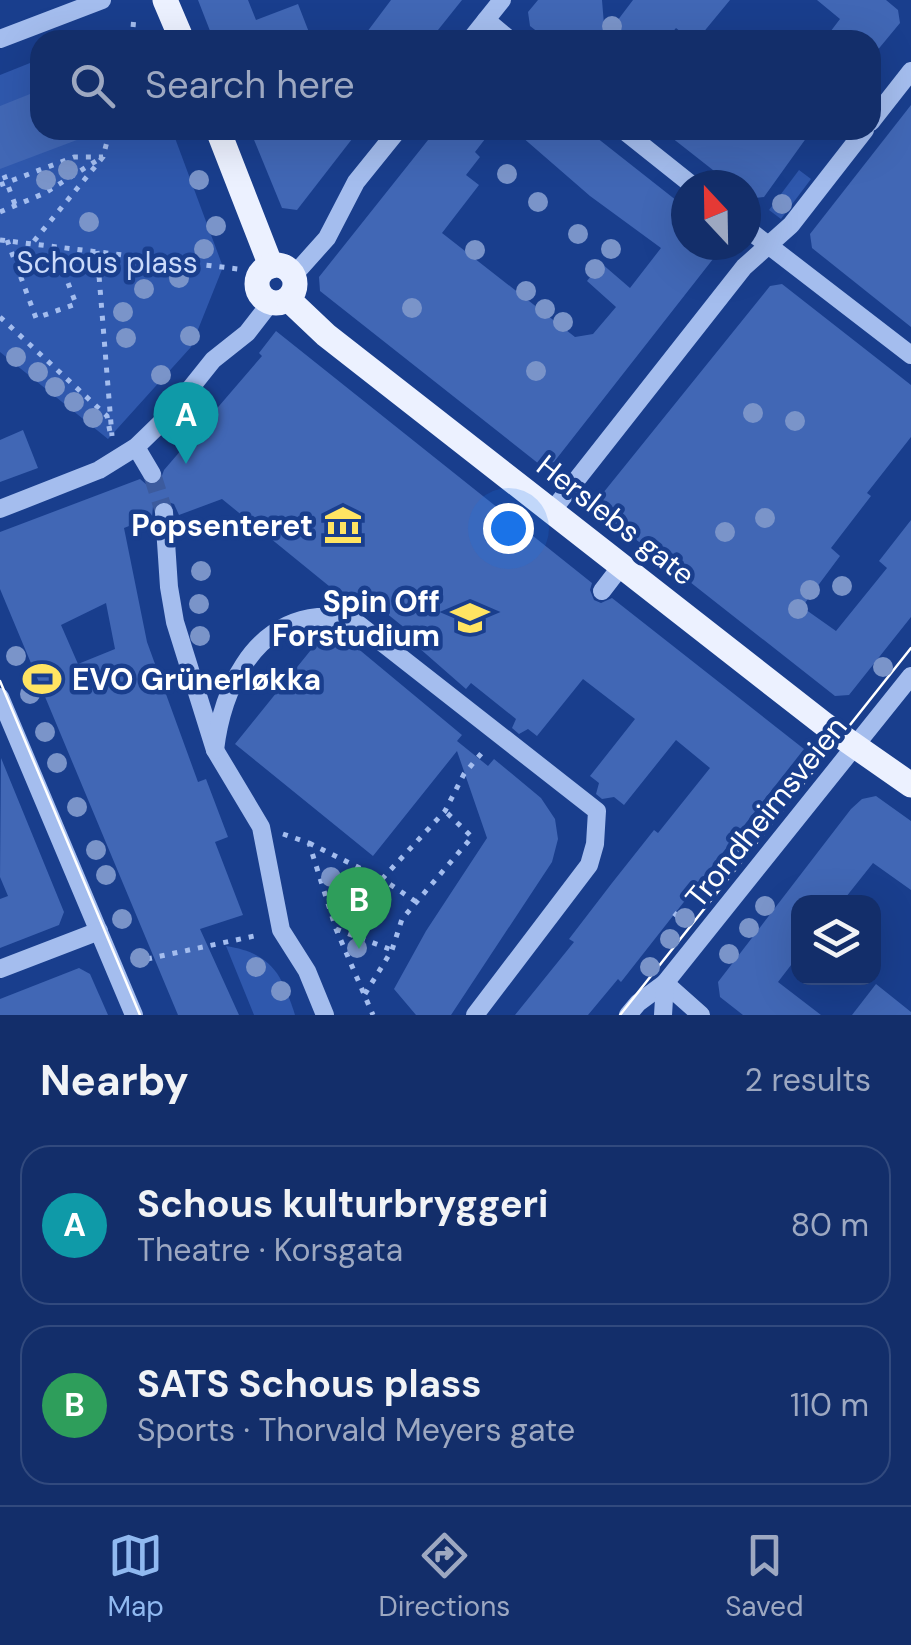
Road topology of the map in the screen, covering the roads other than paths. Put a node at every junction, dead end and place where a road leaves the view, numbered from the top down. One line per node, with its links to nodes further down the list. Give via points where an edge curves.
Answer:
1 (102, 0): 8 (street)
2 (165, 0): 5 (main road)
3 (502, 0): 4 (street)
4 (486, 20): 6 (street); 7 (street)
5 (178, 30)
6 (478, 30)
7 (498, 30)
8 (0, 38)
9 (911, 71): 10 (street)
10 (881, 109)
11 (222, 140): 18 (main road)
12 (390, 140): 18 (street, via 356,182 326,238)
13 (636, 140): 15 (street)
14 (857, 140): 17 (street)
15 (673, 170)
16 (761, 240): 17 (street)
17 (769, 246): 19 (street); 23 (street, via 744,267)
18 (281, 286): 20 (street, via 247,332 212,360); 23 (main road, Herslebs gate, via 326,335)
19 (911, 355)
20 (136, 448): 21 (street); 22 (street)
21 (152, 474)
22 (0, 509)
23 (552, 511): 25 (main road, Herslebs gate)
24 (164, 512): 30 (street, via 175,622)
25 (622, 566): 26 (street); 29 (main road, Herslebs gate)
26 (602, 590)
27 (911, 676): 29 (street, Trondheimsveien)
28 (0, 696): 32 (street)
29 (855, 746): 31 (main road, Herslebs gate); 34 (street, Trondheimsveien)
30 (215, 750): 36 (street, via 261,827 281,930); 37 (street, via 227,692 247,658 276,633 323,616 357,624 597,811 588,865)
31 (911, 785)
32 (99, 931): 33 (street); 35 (street)
33 (0, 969)
34 (665, 983): 38 (street, Trondheimsveien); 39 (street); 40 (street)
35 (134, 1015)
36 (325, 1015)
37 (476, 1015)
38 (628, 1015)
39 (664, 1015)
40 (700, 1015)

